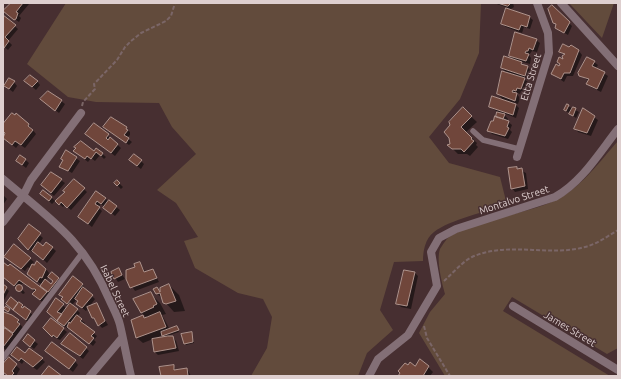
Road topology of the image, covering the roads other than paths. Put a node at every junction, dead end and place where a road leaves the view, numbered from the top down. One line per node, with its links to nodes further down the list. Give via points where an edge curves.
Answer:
1 (537, 3): 7 (street, Etta Street, via 548,33 549,53)
2 (561, 3): 3 (street)
3 (618, 66)
4 (82, 113): 9 (street, via 31,180)
5 (618, 129): 18 (street, Montalvo Street, via 578,180 555,198 456,229 439,238 431,252 437,286 408,335 378,359)
6 (473, 131): 7 (lane, via 483,140)
7 (518, 153)
8 (3, 179): 9 (street, Isabel Street)
9 (23, 196): 10 (street); 11 (street, Isabel Street, via 51,218)
10 (3, 222)
11 (83, 252): 13 (street, Isabel Street, via 104,286 120,324); 14 (lane)
12 (512, 306): 15 (street, James Street)
13 (122, 338): 16 (street); 17 (street, Isabel Street)
14 (3, 358)
15 (618, 370)
16 (90, 376)
17 (131, 376)
18 (369, 376)

